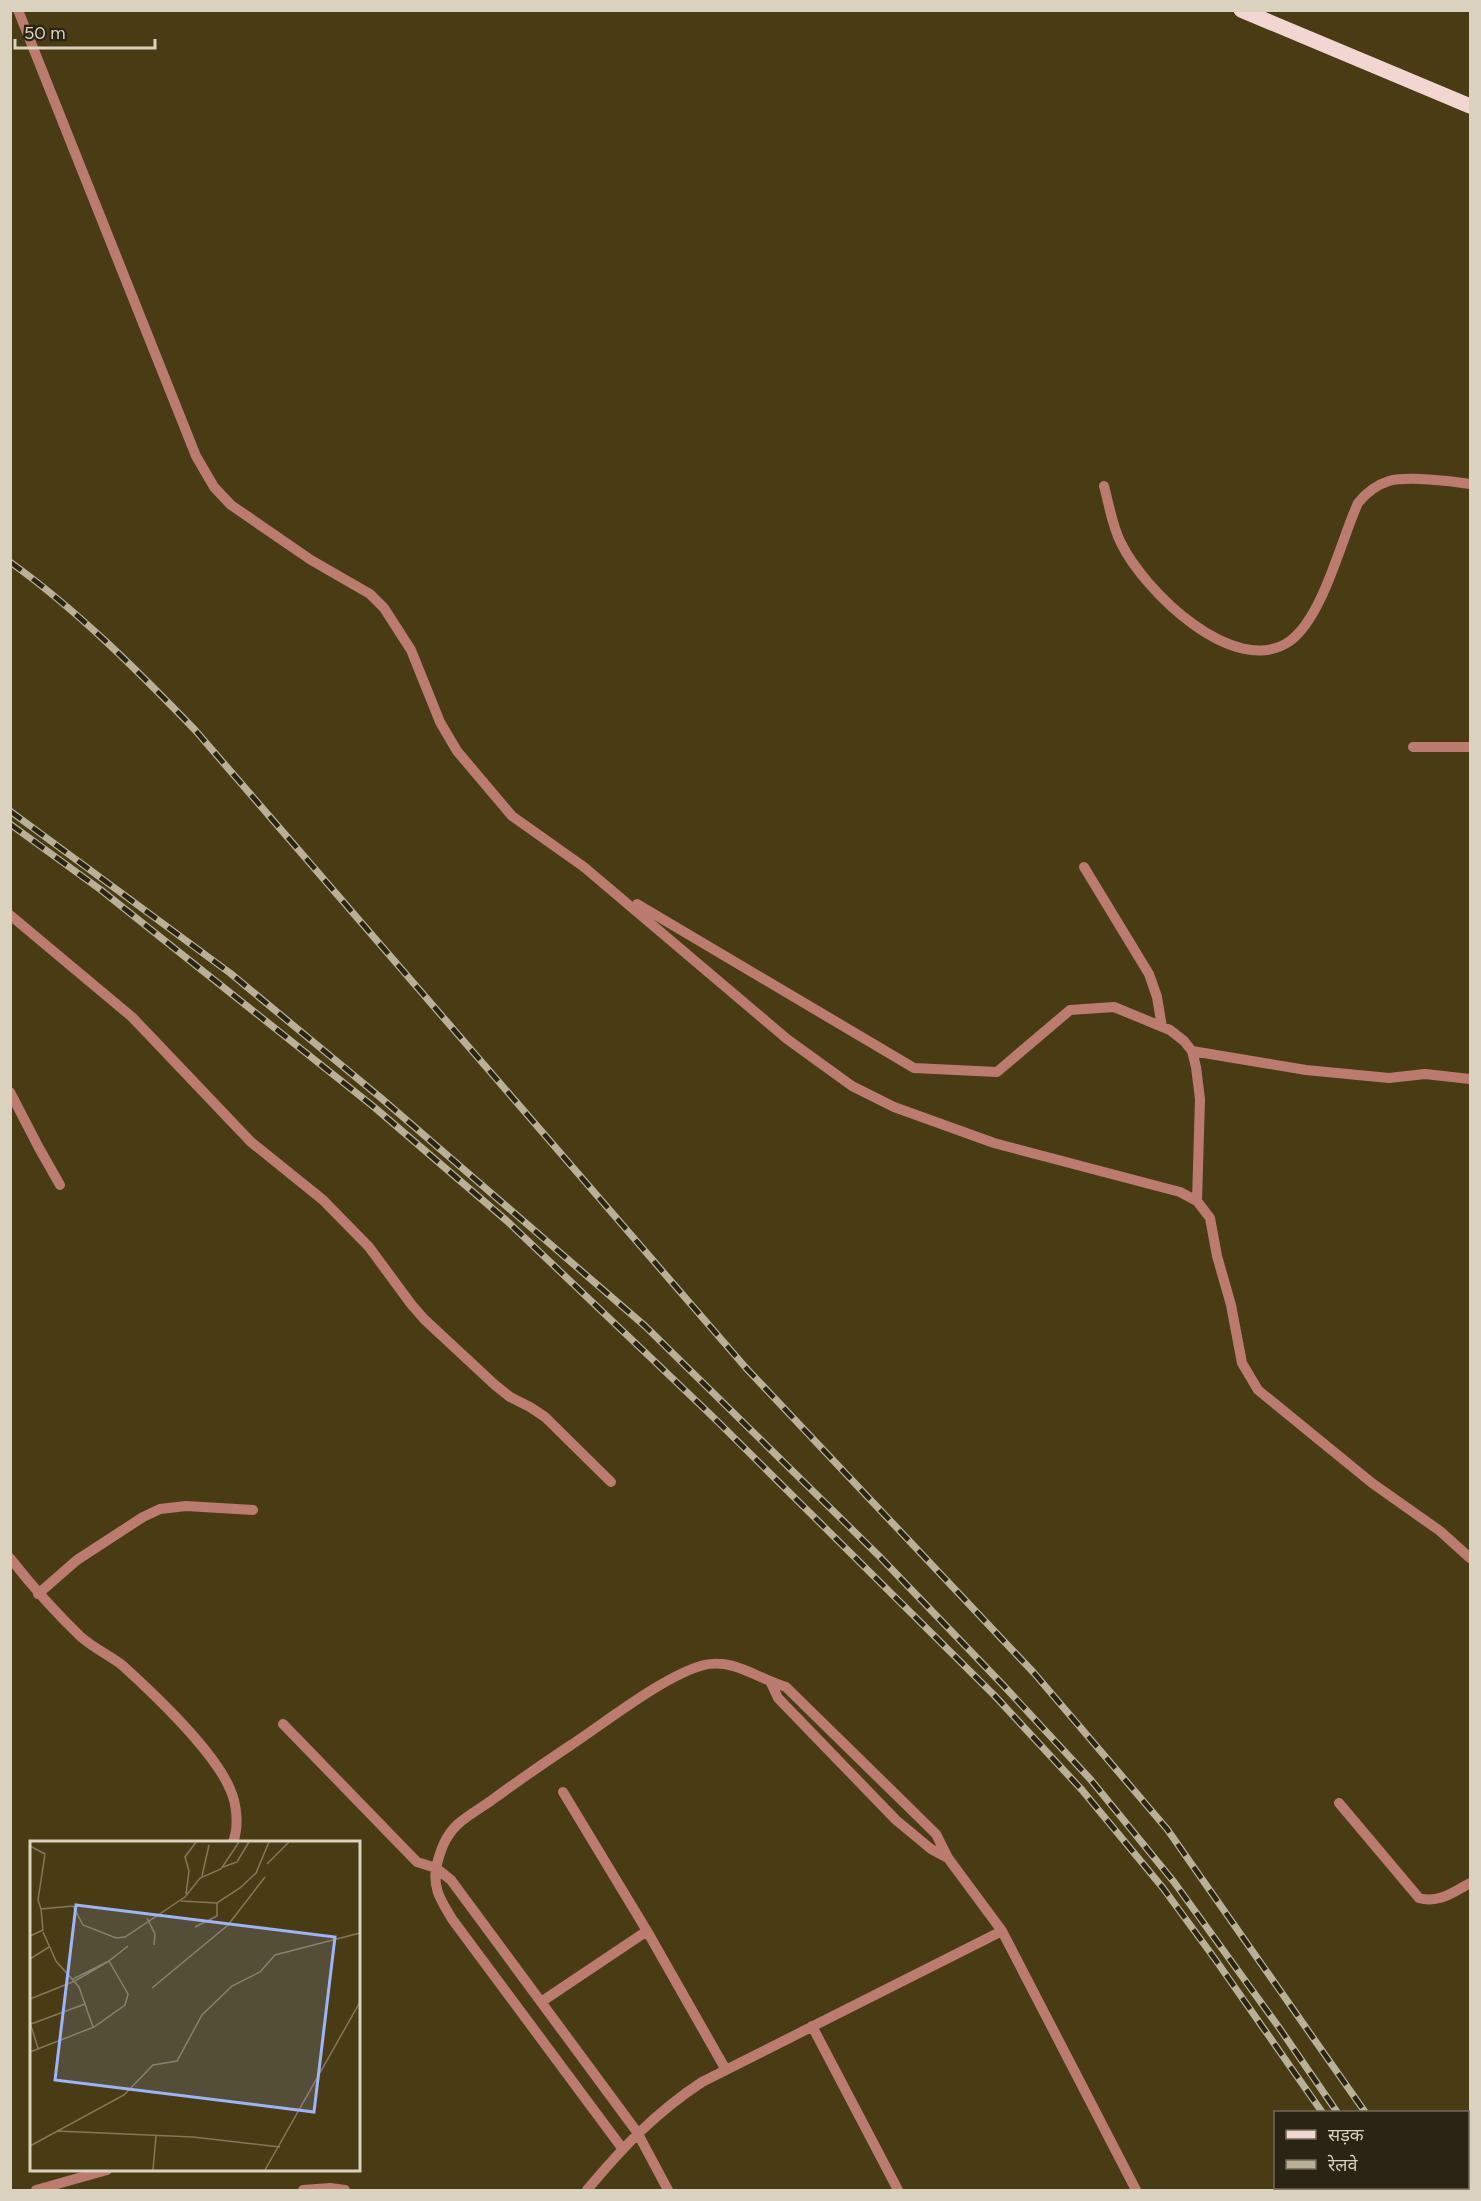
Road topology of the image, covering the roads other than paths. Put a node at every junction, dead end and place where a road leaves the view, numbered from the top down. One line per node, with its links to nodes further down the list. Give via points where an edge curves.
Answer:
1 (18, 10): 9 (street, via 196,456 214,487 231,505 310,560 370,594 384,608 411,650 440,722 469,766 512,816)
2 (1242, 10): 3 (main road)
3 (1470, 106)
4 (1470, 484): 5 (street, via 1390,480 1366,493 1358,502 1326,587 1307,623 1291,640 1276,648 1248,650 1215,637 1177,611 1144,580 1120,542)
5 (1104, 486)
6 (1413, 747): 7 (street)
7 (1470, 747)
8 (1084, 867): 11 (street, via 1149,974)
9 (611, 889): 11 (street, via 914,1068 997,1072 1070,1011 1114,1007); 16 (street, via 787,1039 852,1086 894,1107 994,1143 1180,1192)
10 (10, 915): 17 (street, via 132,1017 251,1142 323,1200 369,1247 424,1319 495,1385 545,1418)
11 (1162, 1027): 12 (street)
12 (1192, 1051): 13 (street, via 1306,1070 1389,1078 1425,1074); 16 (street, via 1200,1099)
13 (1470, 1079)
14 (10, 1092): 15 (street)
15 (60, 1185)
16 (1197, 1201): 20 (street, via 1210,1218 1242,1363 1258,1390)
17 (611, 1482)
18 (253, 1510): 21 (street, via 186,1506 160,1509 77,1560)
19 (10, 1558): 21 (street)
20 (1470, 1558)
21 (38, 1594): 26 (street, via 83,1639 121,1665 212,1758 230,1789 236,1814)
22 (771, 1683): 27 (street, via 778,1698 896,1820); 27 (street, via 786,1687 936,1834); 28 (street, via 750,1671 716,1664 704,1665 655,1689 459,1824 441,1846)
23 (283, 1724): 28 (street, via 417,1862)
24 (563, 1792): 30 (street)
25 (1339, 1803): 29 (street, via 1419,1898 1440,1899)
26 (233, 1841)
27 (948, 1858): 31 (street)
28 (436, 1868): 32 (street, via 451,1880); 36 (street, via 438,1894 452,1919)
29 (1470, 1883)
30 (646, 1931): 32 (street); 34 (street)
31 (1002, 1931): 33 (street); 44 (street)
32 (541, 2002): 35 (street)
33 (812, 2026): 34 (street); 43 (street)
34 (726, 2070): 35 (street, via 681,2096)
35 (637, 2133): 36 (street); 42 (street)
36 (622, 2148): 41 (street)
37 (100, 2171): 38 (street)
38 (36, 2190)
39 (303, 2190): 40 (street)
40 (345, 2190)
41 (587, 2190)
42 (668, 2190)
43 (898, 2190)
44 (1136, 2190)

